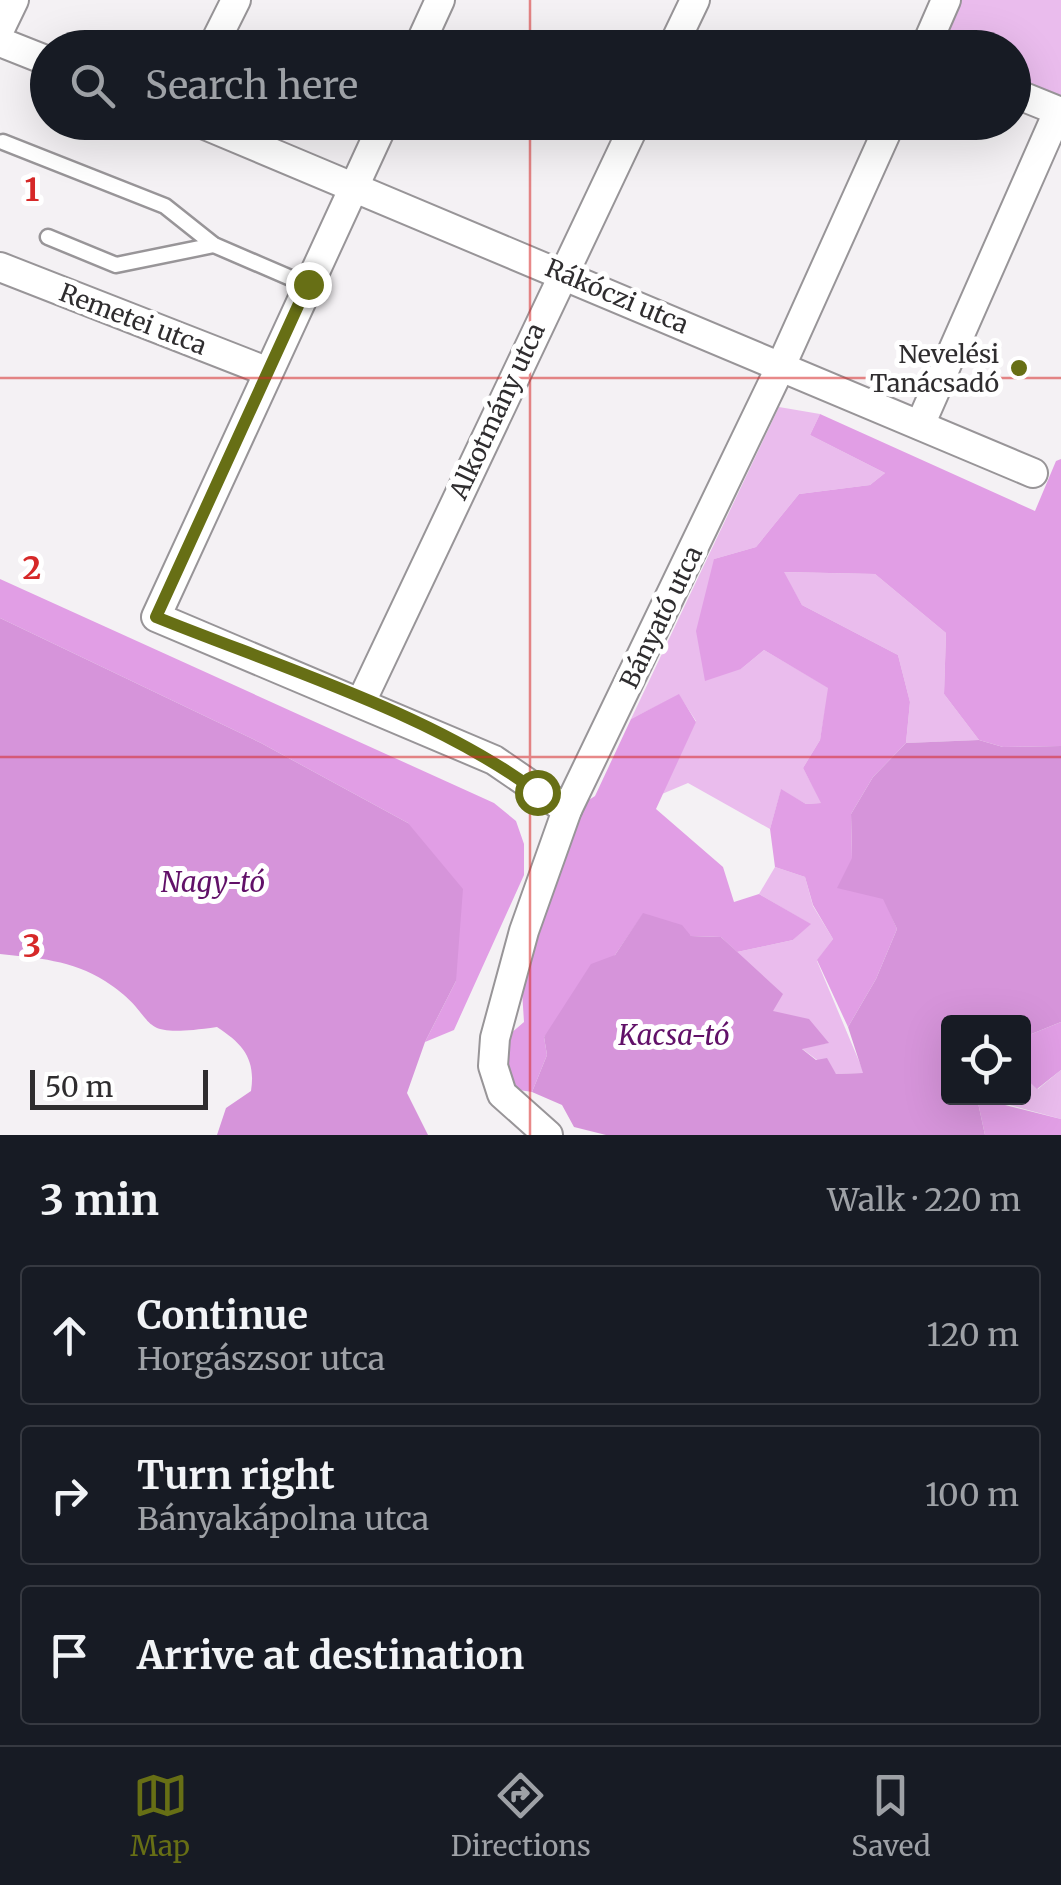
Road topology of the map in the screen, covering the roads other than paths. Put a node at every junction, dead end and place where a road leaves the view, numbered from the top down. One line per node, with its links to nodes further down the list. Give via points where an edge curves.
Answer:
1 (14, 0): 6 (street)
2 (236, 0): 7 (street)
3 (440, 0): 8 (street)
4 (694, 0): 9 (street)
5 (946, 0): 10 (street)
6 (0, 29)
7 (221, 30)
8 (431, 30)
9 (680, 30)
10 (933, 30)
11 (0, 42): 12 (street)
12 (30, 54)
13 (1031, 101): 14 (street)
14 (1060, 112): 28 (street)
15 (241, 140): 20 (street, Rákóczi utca)
16 (376, 140): 20 (street)
17 (620, 140): 24 (street, Alkotmány utca)
18 (883, 140): 26 (street, Bányató utca)
19 (3, 142): 22 (lane, via 165,206)
20 (354, 188): 24 (street, Rákóczi utca); 25 (street)
21 (48, 237): 22 (lane, via 116,265)
22 (214, 245): 25 (lane)
23 (0, 267): 27 (street, Remetei utca)
24 (562, 272): 26 (street, Rákóczi utca); 30 (street, Alkotmány utca)
25 (308, 284): 27 (street)
26 (781, 366): 28 (street, Rákóczi utca); 31 (street, Bányató utca)
27 (266, 370): 30 (street, via 156,617)
28 (920, 425): 29 (street, Rákóczi utca)
29 (1033, 473)
30 (362, 700): 31 (street, via 494,760)
31 (566, 810): 32 (street, Bányató utca, via 495,1038 493,1066 502,1094)
32 (537, 1127)

